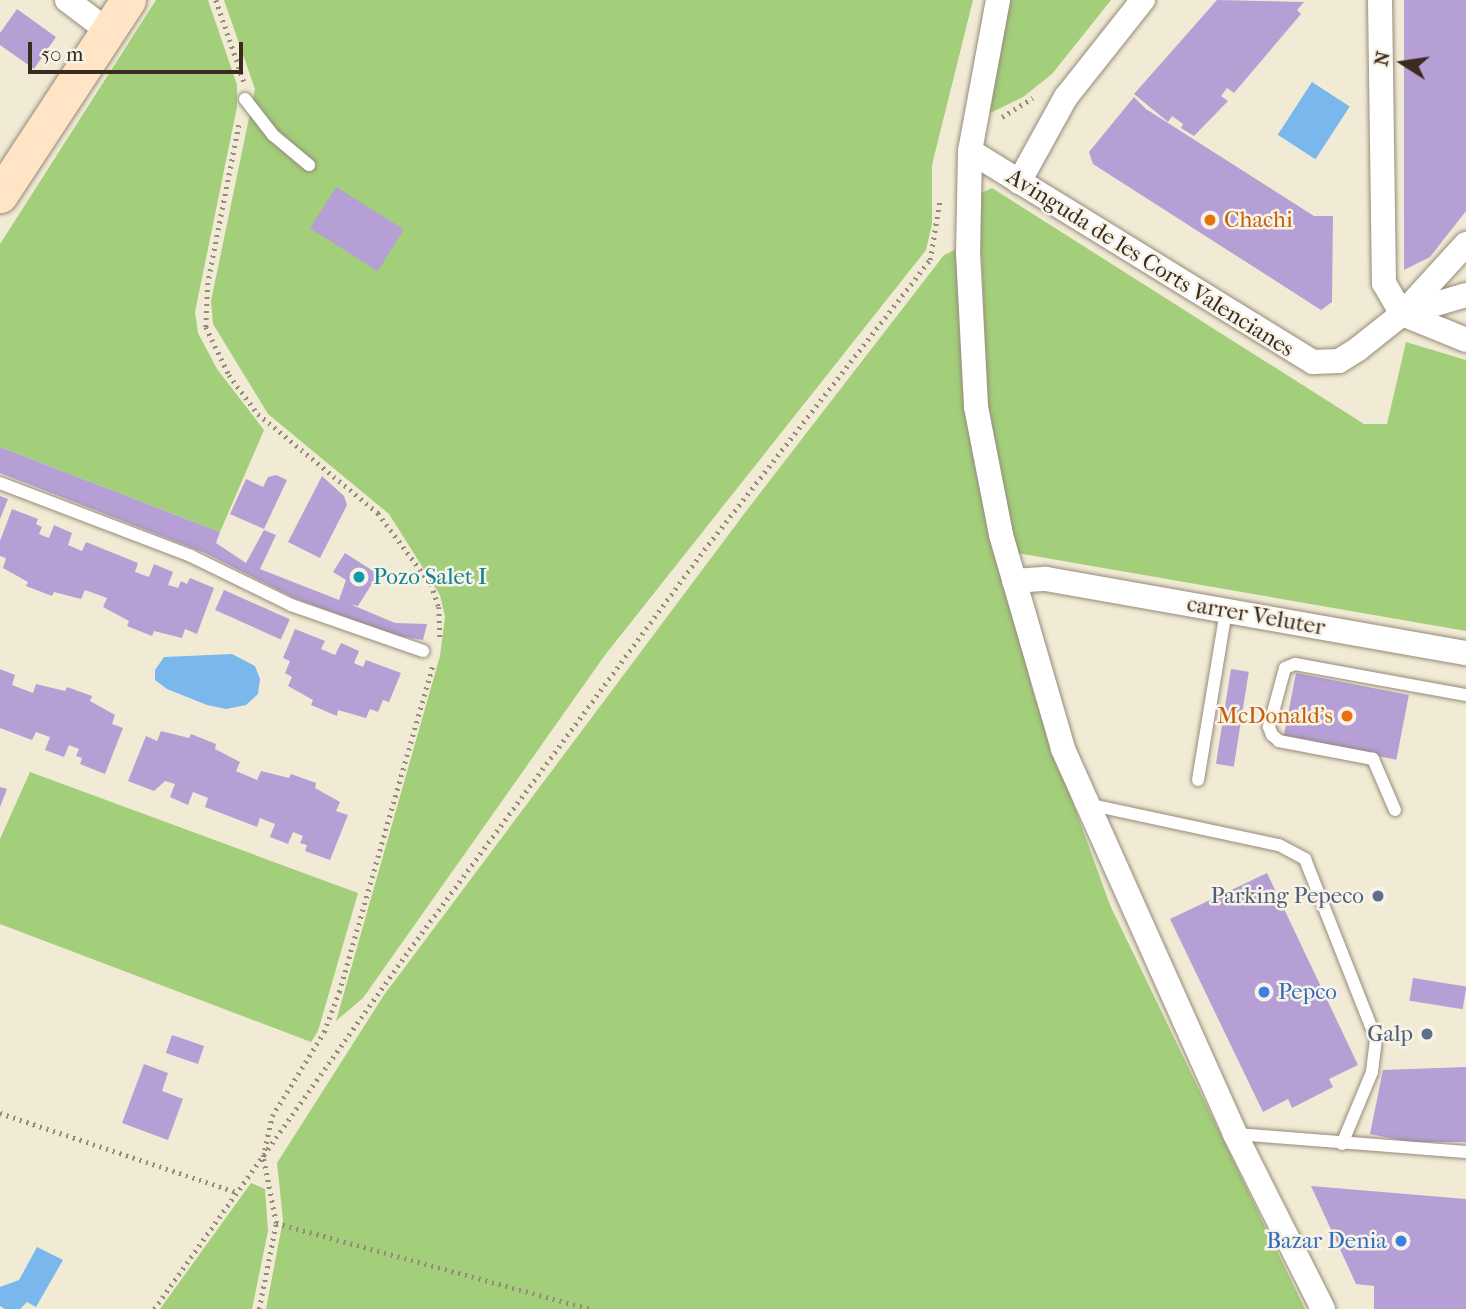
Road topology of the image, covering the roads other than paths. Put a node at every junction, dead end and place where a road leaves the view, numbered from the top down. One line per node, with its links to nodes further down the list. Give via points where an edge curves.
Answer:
1 (67, 0): 6 (street)
2 (128, 0): 6 (main road)
3 (998, 0): 8 (street)
4 (1143, 0): 10 (street, via 1066,97)
5 (1380, 0): 14 (street, via 1382,264 1390,300)
6 (108, 31): 11 (main road)
7 (245, 99): 9 (lane, via 272,135)
8 (970, 151): 10 (street, Avinguda de les Corts Valencianes); 17 (street, via 968,265 976,407 988,480)
9 (309, 165)
10 (1019, 182): 14 (street, Avinguda de les Corts Valencianes, via 1313,362 1349,356)
11 (0, 195)
12 (1466, 244): 14 (street)
13 (1466, 295): 14 (street)
14 (1402, 314): 15 (street)
15 (1466, 340)
16 (0, 483): 19 (lane, via 191,556 291,606)
17 (1014, 581): 18 (street, carrer Veluter, via 1046,579); 23 (street, via 1063,748)
18 (1226, 610): 20 (street, carrer Veluter); 22 (lane)
19 (423, 651)
20 (1466, 653)
21 (1466, 695): 24 (lane, via 1295,664 1285,668 1269,727 1272,735 1279,741 1373,759)
22 (1198, 780)
23 (1087, 804): 25 (street); 26 (lane, via 1279,845 1305,859 1376,1039 1372,1072)
24 (1395, 810)
25 (1235, 1134): 26 (lane); 28 (street)
26 (1342, 1144): 27 (lane)
27 (1466, 1152)
28 (1323, 1309)

